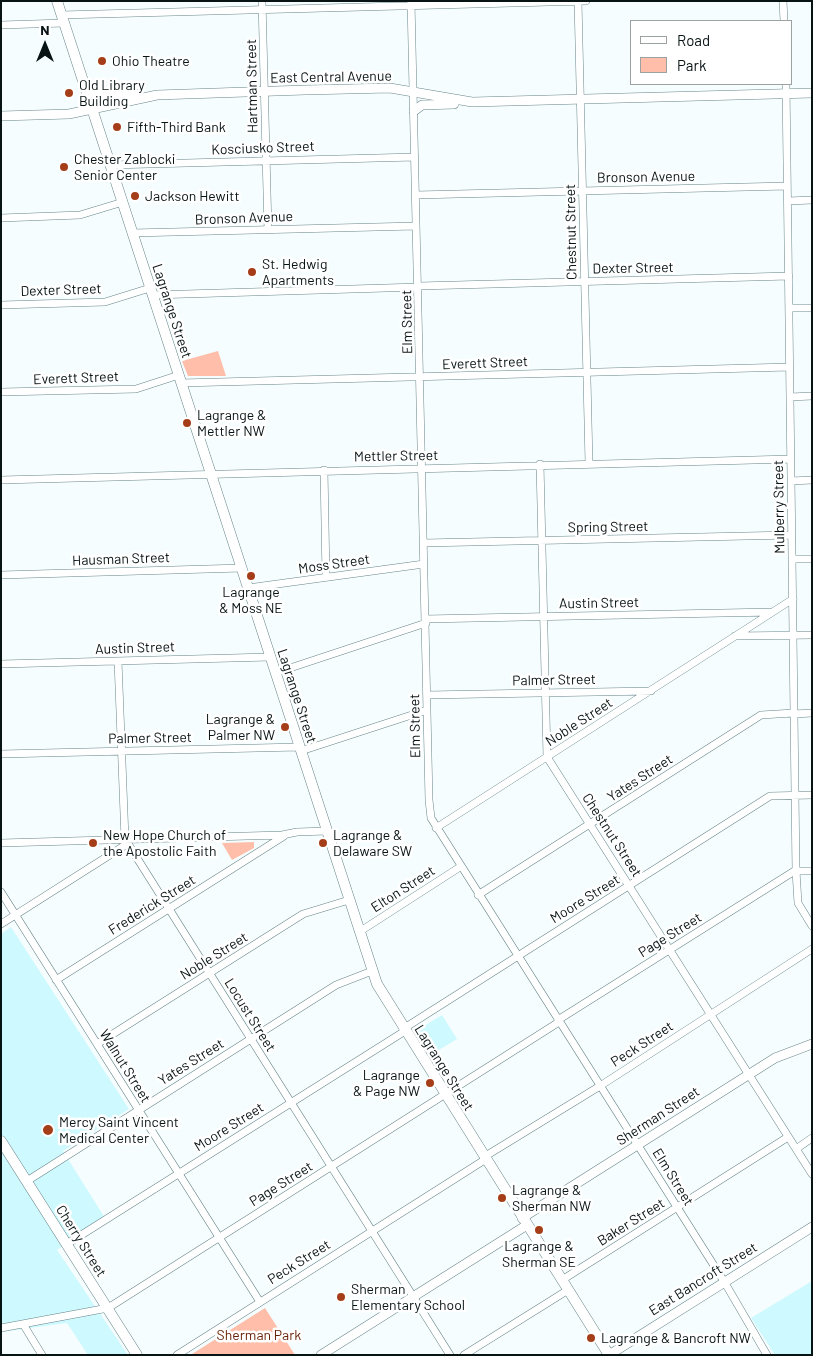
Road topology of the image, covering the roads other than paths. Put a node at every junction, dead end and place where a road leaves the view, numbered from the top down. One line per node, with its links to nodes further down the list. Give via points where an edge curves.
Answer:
1 (57, 1): 8 (main road, Lagrange Street)
2 (262, 1): 7 (street, Hartman Street)
3 (578, 1): 4 (street); 6 (street); 18 (street, Chestnut Street)
4 (586, 1)
5 (783, 1): 9 (street)
6 (412, 4): 7 (street); 14 (street, Elm Street)
7 (263, 11): 8 (street); 13 (street, Hartman Street)
8 (63, 19): 10 (street); 12 (main road, Lagrange Street)
9 (784, 20)
10 (1, 25)
11 (786, 85): 17 (street, Mulberry Street)
12 (85, 88): 16 (street, via 96,94); 20 (main road, Lagrange Street)
13 (264, 92): 14 (street, East Central Avenue, via 385,88); 16 (street, East Central Avenue); 24 (street, Hartman Street)
14 (414, 92): 19 (street, East Central Avenue); 21 (street, Elm Street)
15 (812, 93): 17 (street, East Central Avenue)
16 (168, 94): 20 (street, East Central Avenue)
17 (786, 94): 18 (street, East Central Avenue); 26 (street, Mulberry Street)
18 (581, 99): 19 (street, East Central Avenue); 27 (street, Chestnut Street)
19 (472, 102): 21 (street, via 423,104)
20 (92, 109): 22 (street, East Central Avenue, via 62,115); 25 (main road, Lagrange Street)
21 (414, 111): 23 (street, Elm Street)
22 (1, 116)
23 (415, 157): 24 (street, Kosciusko Street); 28 (street, Elm Street)
24 (266, 161): 25 (street, Kosciusko Street); 34 (street, Hartman Street)
25 (110, 165): 31 (main road, Lagrange Street)
26 (787, 186): 27 (street, Bronson Avenue); 30 (street, Mulberry Street)
27 (583, 191): 28 (street, Bronson Avenue); 37 (street, Chestnut Street)
28 (416, 195): 33 (street, Elm Street)
29 (812, 200): 30 (street)
30 (788, 201): 36 (street, Mulberry Street)
31 (123, 202): 32 (street, via 80,215); 35 (main road, Lagrange Street)
32 (1, 218)
33 (416, 226): 34 (street, Bronson Avenue); 38 (street, Elm Street)
34 (268, 230): 35 (street, Bronson Avenue)
35 (132, 234): 39 (main road, Lagrange Street)
36 (788, 276): 37 (street, Dexter Street); 41 (street, Mulberry Street)
37 (585, 282): 38 (street, Dexter Street); 44 (street, Chestnut Street)
38 (419, 287): 39 (street, Dexter Street); 45 (street, Elm Street)
39 (151, 292): 40 (street, Dexter Street, via 105,302); 46 (main road, Lagrange Street)
40 (1, 305)
41 (789, 308): 42 (street); 43 (street, Mulberry Street)
42 (812, 308)
43 (790, 367): 44 (street, Everett Street); 49 (street, Mulberry Street)
44 (587, 372): 45 (street, Everett Street); 51 (street, Chestnut Street)
45 (420, 377): 46 (street, Everett Street); 53 (street, Elm Street)
46 (180, 379): 47 (street, Everett Street, via 136,389); 55 (main road, Lagrange Street)
47 (1, 392)
48 (812, 396): 49 (street)
49 (790, 397): 50 (street, Mulberry Street)
50 (791, 459): 51 (street, Mettler Street); 58 (street, Mulberry Street)
51 (589, 463): 52 (street, Mettler Street)
52 (540, 464): 53 (street, Mettler Street); 60 (street)
53 (422, 469): 54 (street, Mettler Street); 61 (street, Elm Street)
54 (324, 470): 55 (street, Mettler Street); 67 (street)
55 (210, 474): 56 (street, Mettler Street); 65 (main road, Lagrange Street)
56 (1, 480)
57 (812, 480): 58 (street)
58 (791, 481): 59 (street, Mulberry Street)
59 (792, 535): 60 (street, Spring Street); 62 (street, Mulberry Street)
60 (542, 541): 61 (street, Spring Street); 71 (street)
61 (424, 543): 64 (street, Elm Street)
62 (792, 559): 63 (street); 69 (street, Mulberry Street)
63 (812, 559)
64 (424, 564): 67 (street, Moss Street); 72 (street, Elm Street)
65 (242, 568): 66 (street, Hausman Street); 68 (main road, Lagrange Street)
66 (1, 575)
67 (326, 578): 68 (street, Moss Street)
68 (248, 588): 76 (main road, Lagrange Street)
69 (793, 599): 70 (street, Noble Street); 73 (street, Mulberry Street)
70 (774, 612): 71 (street, Austin Street); 75 (street, Noble Street)
71 (543, 616): 72 (street, Austin Street); 81 (street)
72 (425, 621): 79 (street, Austin Street); 82 (street, Elm Street)
73 (793, 635): 74 (street); 75 (street); 84 (street, Mulberry Street)
74 (812, 635)
75 (735, 636): 80 (street, Noble Street)
76 (270, 657): 77 (street, Austin Street); 79 (main road, Lagrange Street)
77 (118, 661): 78 (street, Austin Street); 87 (street, Locust Street)
78 (1, 664)
79 (275, 673): 86 (main road, Lagrange Street)
80 (651, 691): 81 (street, Palmer Street); 89 (street, Noble Street)
81 (545, 693): 82 (street, Palmer Street); 89 (street)
82 (427, 695): 83 (street, Elm Street)
83 (427, 710): 86 (street, Palmer Street); 93 (street, Elm Street, via 429,800)
84 (794, 713): 85 (street, Yates Street); 90 (street, Mulberry Street); 92 (street, Yates Street, via 761,716)
85 (812, 713)
86 (300, 749): 87 (street, Palmer Street); 94 (main road, Lagrange Street)
87 (122, 752): 88 (street, Palmer Street); 96 (street, Locust Street)
88 (1, 754)
89 (547, 757): 92 (street, Chestnut Street); 93 (street, Noble Street)
90 (795, 795): 91 (street, Moore Street); 99 (street, Mulberry Street); 101 (street, Moore Street, via 770,796)
91 (812, 795)
92 (590, 824): 101 (street, Chestnut Street); 103 (street, Yates Street)
93 (436, 828): 98 (street, Elm Street)
94 (327, 831): 95 (street); 104 (main road, Lagrange Street)
95 (286, 834): 96 (street); 105 (street, Frederick Street)
96 (126, 842): 97 (street); 105 (street, Locust Street); 106 (street)
97 (1, 843)
98 (460, 867): 103 (street, Elm Street); 109 (street, Elton Street)
99 (796, 870): 100 (street); 108 (street, Mulberry Street, via 798,903); 111 (street, Page Street)
100 (812, 871)
101 (630, 885): 111 (street, Chestnut Street); 112 (street, Moore Street)
102 (1, 892): 106 (street, Walnut Street)
103 (478, 895): 112 (street, Elm Street)
104 (349, 900): 109 (main road, Lagrange Street); 114 (street, Noble Street, via 303,914)
105 (168, 910): 114 (street, Locust Street); 115 (street, Frederick Street)
106 (15, 915): 107 (street); 115 (street, Walnut Street)
107 (1, 924)
108 (812, 926)
109 (359, 932): 113 (main road, Lagrange Street)
110 (812, 949): 116 (street, Peck Street)
111 (670, 950): 116 (street, Chestnut Street); 117 (street, Page Street)
112 (517, 957): 117 (street, Elm Street); 118 (street, Moore Street)
113 (372, 971): 118 (main road, Lagrange Street, via 382,996); 119 (street, Yates Street, via 336,985)
114 (209, 974): 119 (street, Locust Street); 120 (street, Noble Street)
115 (56, 980): 120 (street, Walnut Street)
116 (710, 1014): 122 (street, Chestnut Street); 123 (street, Peck Street)
117 (559, 1021): 123 (street, Elm Street); 124 (street, Page Street)
118 (404, 1030): 124 (main road, Lagrange Street); 125 (street, Moore Street)
119 (251, 1040): 125 (street, Locust Street); 126 (street, Yates Street)
120 (97, 1044): 126 (street, Walnut Street)
121 (812, 1044): 122 (street, Sherman Street, via 775,1058)
122 (748, 1074): 127 (street, Chestnut Street); 130 (street, Sherman Street)
123 (600, 1086): 130 (street, Elm Street); 132 (street, Peck Street)
124 (445, 1095): 132 (main road, Lagrange Street); 133 (street, Page Street)
125 (290, 1102): 133 (street, Locust Street); 134 (street, Moore Street)
126 (138, 1111): 134 (street, Walnut Street); 136 (street, Yates Street)
127 (788, 1138): 131 (street, Chestnut Street); 137 (street, Baker Street)
128 (812, 1138): 131 (street)
129 (1, 1141): 136 (main road, Cherry Street)
130 (639, 1146): 137 (street, Elm Street); 138 (street, Sherman Street)
131 (796, 1148): 135 (street, Chestnut Street)
132 (485, 1158): 138 (main road, Lagrange Street); 140 (street, Peck Street)
133 (331, 1167): 140 (street, Locust Street); 141 (street, Page Street)
134 (178, 1174): 141 (street, Walnut Street); 142 (street, Moore Street)
135 (812, 1174)
136 (27, 1181): 142 (main road, Cherry Street)
137 (677, 1208): 143 (street, Baker Street); 144 (street, Elm Street)
138 (525, 1222): 143 (main road, Lagrange Street); 146 (street, Sherman Street)
139 (812, 1227): 144 (street, East Bancroft Street)
140 (372, 1231): 146 (street, Locust Street); 147 (street, Peck Street)
141 (219, 1238): 147 (street, Walnut Street); 148 (street, Page Street)
142 (67, 1244): 148 (main road, Cherry Street)
143 (562, 1280): 145 (main road, Lagrange Street)
144 (725, 1283): 157 (street, East Bancroft Street); 158 (street, Elm Street)
145 (568, 1290): 156 (street); 157 (main road, Lagrange Street)
146 (413, 1296): 154 (street, Sherman Street); 155 (street, Locust Street)
147 (260, 1302): 153 (street, Peck Street)
148 (108, 1308): 149 (street, Page Street); 152 (main road, Cherry Street)
149 (23, 1324): 150 (street, Page Street); 151 (street)
150 (1, 1328)
151 (42, 1355)
152 (137, 1355)
153 (177, 1355)
154 (322, 1355)
155 (450, 1355)
156 (464, 1355)
157 (609, 1355)
158 (767, 1355)

